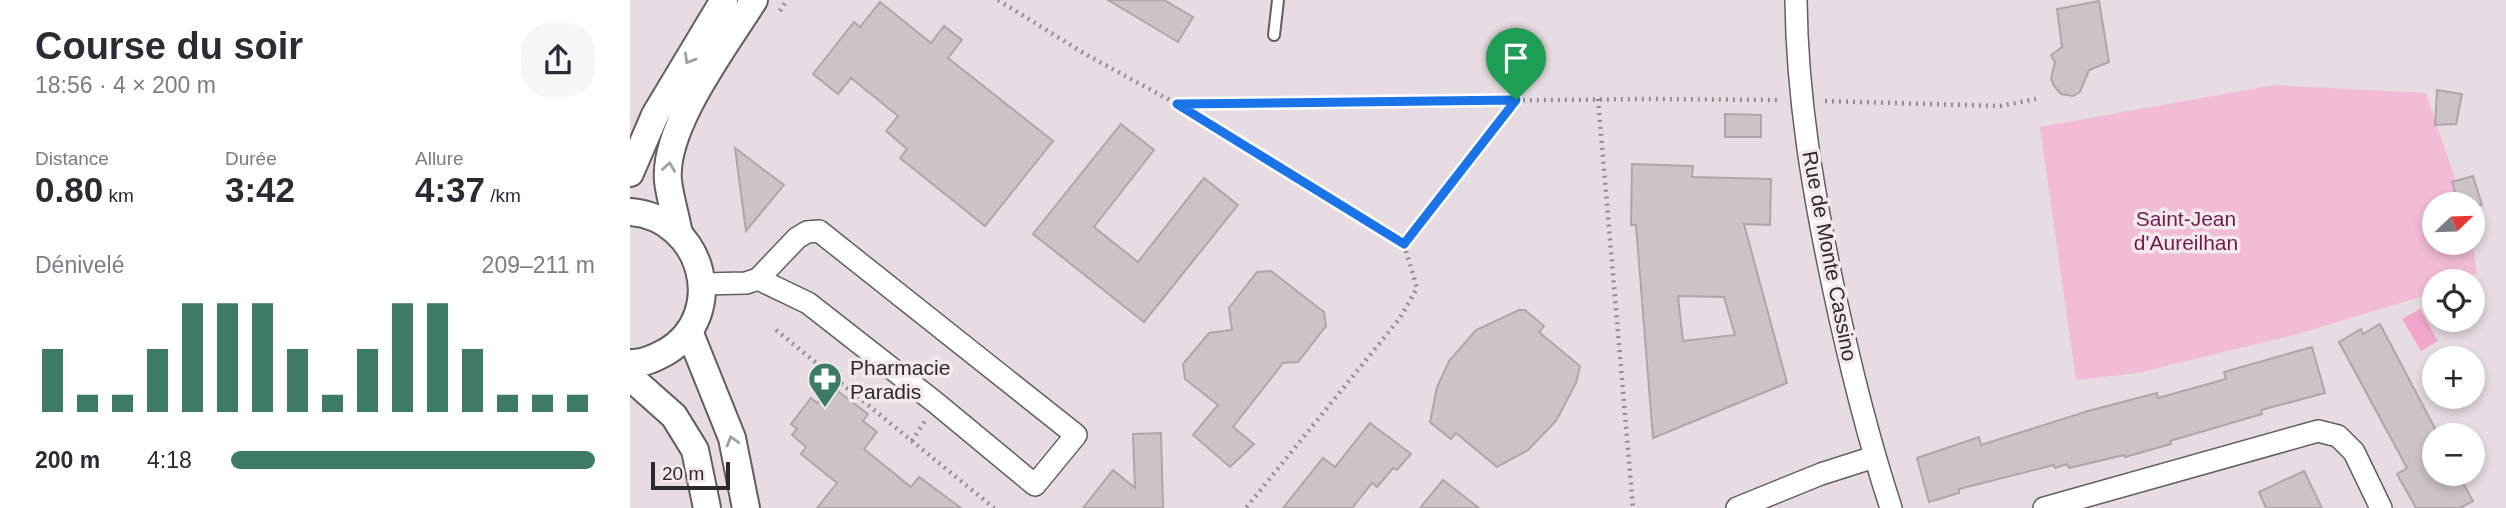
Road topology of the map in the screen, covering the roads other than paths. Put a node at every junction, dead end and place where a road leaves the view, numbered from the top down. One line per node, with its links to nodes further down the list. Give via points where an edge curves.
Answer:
1 (724, 0): 6 (street, one-way to 6, via 655,115)
2 (754, 0): 8 (street, one-way to 2, via 668,180 673,142 683,116)
3 (1278, 0): 5 (lane)
4 (1796, 0): 14 (street, Rue de Monte Cassino, via 1801,100 1819,219)
5 (1273, 35)
6 (630, 173)
7 (630, 212): 8 (street, via 661,220)
8 (679, 233): 10 (street, via 696,258)
9 (758, 279): 9 (street, via 808,303 1035,485 1076,435 819,231 797,238); 10 (street)
10 (702, 284): 11 (street, via 699,310)
11 (689, 331): 12 (street, via 654,359); 16 (street, one-way to 11, via 732,438)
12 (630, 363)
13 (630, 377): 15 (street, via 674,416 695,450)
14 (1874, 457): 17 (street); 18 (street, Rue de Monte Cassino)
15 (707, 508)
16 (747, 508)
17 (1738, 508)
18 (1891, 508)
19 (2044, 508): 20 (street, via 2318,431 2338,436 2354,452)
20 (2381, 508)

